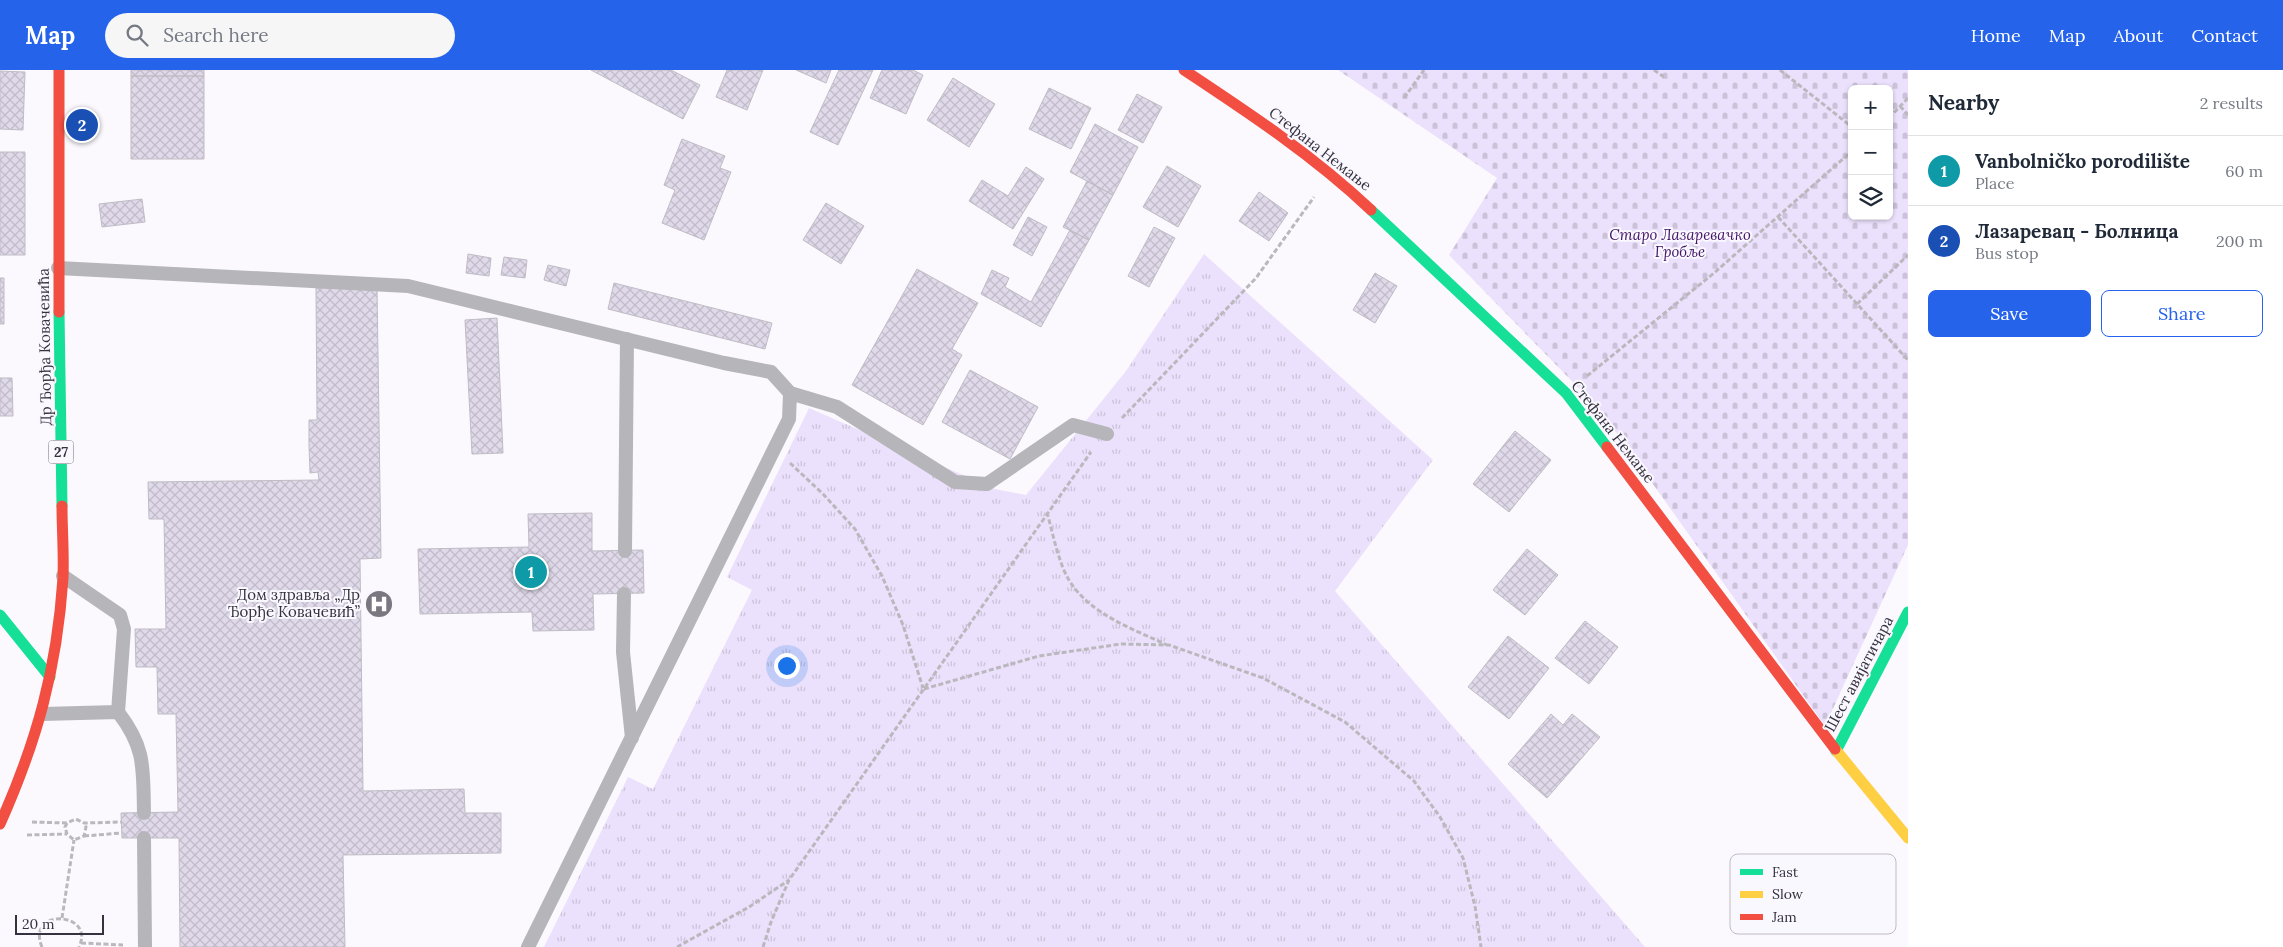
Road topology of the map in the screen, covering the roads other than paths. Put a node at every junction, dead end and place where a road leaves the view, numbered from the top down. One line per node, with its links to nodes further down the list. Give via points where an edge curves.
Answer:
1 (59, 70): 3 (street, Др Ђорђа Ковачевића / 27)
2 (1184, 70): 16 (street, Стефана Немање, via 1264,123 1344,185 1566,393)
3 (58, 268): 4 (lane, via 408,286); 8 (street, Др Ђорђа Ковачевића / 27)
4 (627, 339): 5 (lane, via 771,372); 7 (lane)
5 (790, 393): 6 (lane, via 837,407 955,482 987,484 1073,425); 15 (lane, via 789,419)
6 (1107, 434)
7 (625, 550)
8 (63, 576): 12 (street, Др Ђорђа Ковачевића / 27); 13 (lane, via 120,615 124,629)
9 (624, 594): 15 (lane, via 623,652)
10 (1908, 612): 16 (street, Шест авијатичара)
11 (0, 615): 12 (street)
12 (50, 677): 14 (street, Др Ђорђа Ковачевића / 27)
13 (118, 712): 14 (lane); 17 (lane, via 140,750)
14 (42, 714): 18 (street, Др Ђорђа Ковачевића / 27)
15 (632, 738): 22 (lane)
16 (1836, 751): 20 (street, Стефана Немање)
17 (144, 813)
18 (0, 824)
19 (144, 838): 21 (lane)
20 (1908, 838)
21 (145, 946)
22 (528, 947)

